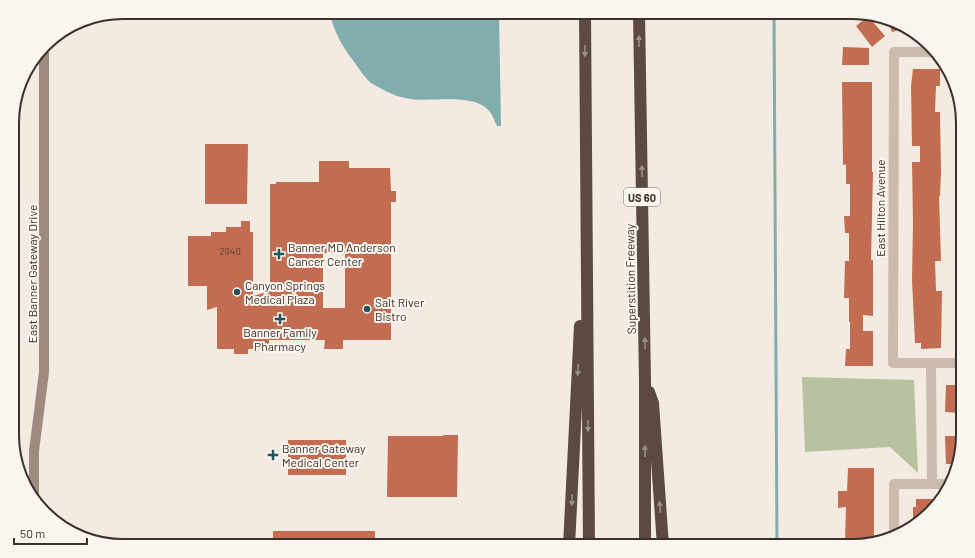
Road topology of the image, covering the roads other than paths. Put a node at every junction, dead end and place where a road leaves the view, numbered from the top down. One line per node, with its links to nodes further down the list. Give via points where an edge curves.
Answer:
1 (585, 19): 5 (highway, one-way to 5)
2 (639, 19): 8 (highway, Superstition Freeway / US 60, one-way to 2)
3 (928, 52): 6 (street, East Hilton Avenue, via 894,52 893,363)
4 (44, 55): 11 (street, East Banner Gateway Drive, via 44,372 34,451)
5 (586, 191): 13 (highway, one-way to 13); 14 (highway, one-way to 14)
6 (931, 363): 7 (street); 9 (street)
7 (956, 363)
8 (645, 382): 15 (highway, Superstition Freeway / US 60, one-way to 8); 16 (highway, one-way to 8, via 653,403)
9 (932, 484): 10 (street); 12 (street, via 894,484)
10 (944, 484)
11 (34, 488)
12 (894, 530)
13 (569, 539)
14 (589, 539)
15 (645, 539)
16 (663, 539)

